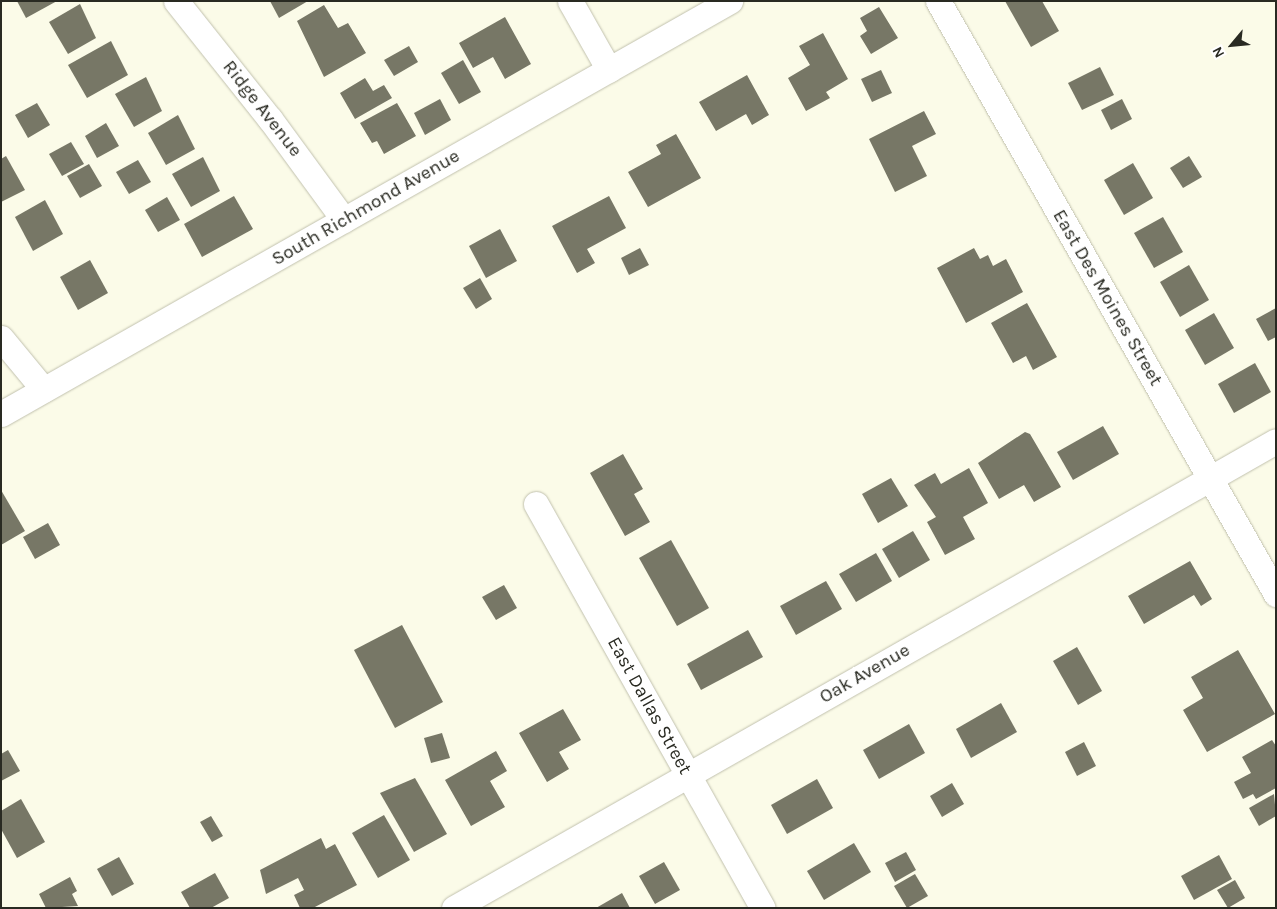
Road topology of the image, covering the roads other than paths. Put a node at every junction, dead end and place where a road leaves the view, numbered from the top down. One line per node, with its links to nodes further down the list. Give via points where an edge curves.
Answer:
1 (176, 1): 6 (street, Ridge Avenue, via 270,119)
2 (570, 1): 5 (street)
3 (730, 1): 5 (street, South Richmond Avenue)
4 (938, 1): 11 (street, East Des Moines Street)
5 (609, 70): 6 (street, South Richmond Avenue)
6 (344, 220): 8 (street, South Richmond Avenue)
7 (1, 338): 8 (street)
8 (44, 390): 9 (street, South Richmond Avenue)
9 (1, 414)
10 (1276, 441): 11 (street, Oak Avenue)
11 (1210, 478): 13 (street, East Des Moines Street); 14 (street, Oak Avenue)
12 (536, 504): 14 (street, East Dallas Street)
13 (1276, 594)
14 (688, 775): 15 (street, Oak Avenue); 16 (street, East Dallas Street)
15 (454, 908)
16 (763, 908)

